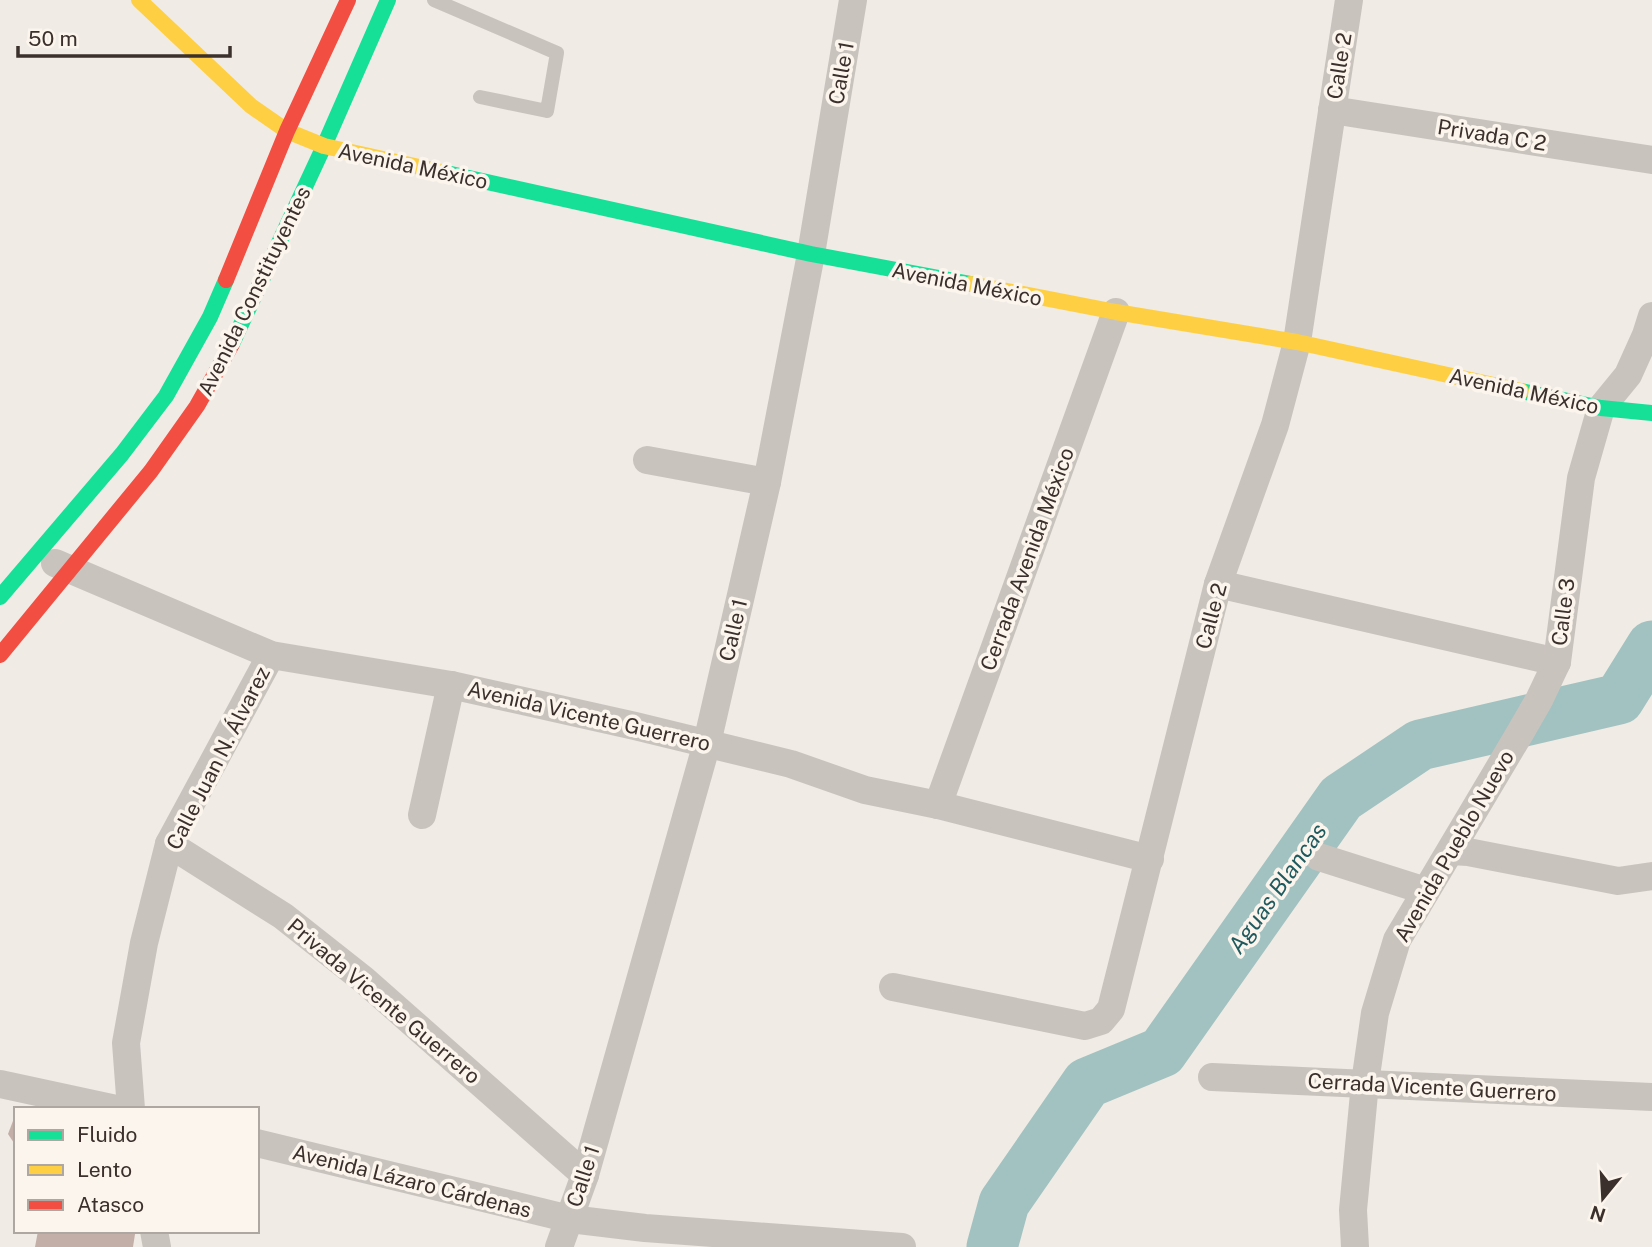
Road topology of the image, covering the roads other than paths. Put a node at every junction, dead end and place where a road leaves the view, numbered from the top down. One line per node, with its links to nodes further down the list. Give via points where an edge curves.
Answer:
1 (139, 0): 9 (street, Avenida México, via 251,106)
2 (348, 0): 9 (street, Avenida Constituyentes)
3 (388, 0): 10 (street, Avenida Constituyentes)
4 (434, 0): 7 (lane, via 558,53 547,111)
5 (853, 0): 12 (street, Calle 1)
6 (1349, 0): 8 (street, Calle 2)
7 (480, 97)
8 (1332, 110): 11 (street, Privada C 2); 15 (street, Calle 2)
9 (288, 131): 10 (street, Avenida México); 20 (street, Avenida Constituyentes, via 210,317 166,396)
10 (324, 146): 12 (street, Avenida México); 21 (street, Avenida Constituyentes, via 239,333 197,406)
11 (1652, 160)
12 (811, 254): 13 (street, Avenida México); 19 (street, Calle 1)
13 (1116, 312): 15 (street, Avenida México); 29 (street, Cerrada Avenida México)
14 (1652, 316): 16 (street, Calle 3, via 1628,375)
15 (1297, 342): 16 (street, Avenida México); 22 (street, Calle 2, via 1275,425)
16 (1601, 408): 17 (street, Avenida México); 26 (street, Calle 3, via 1581,478)
17 (1652, 413)
18 (647, 460): 19 (street)
19 (767, 482): 28 (street, Calle 1)
20 (36, 554): 21 (street, Avenida Vicente Guerrero); 23 (street, Avenida Constituyentes)
21 (71, 570): 24 (street, Avenida Vicente Guerrero); 25 (street, Avenida Constituyentes)
22 (1218, 584): 26 (street, Calle 3); 34 (street, Calle 2)
23 (0, 597)
24 (271, 654): 27 (street, Avenida Vicente Guerrero); 31 (street, Calle Juan N. Álvarez)
25 (0, 655)
26 (1557, 662): 32 (street, Avenida Pueblo Nuevo)
27 (451, 685): 28 (street, Avenida Vicente Guerrero); 30 (street)
28 (707, 743): 29 (street, Avenida Vicente Guerrero, via 791,764 865,790); 47 (street, Calle 1)
29 (938, 805): 34 (street, Avenida Vicente Guerrero)
30 (422, 815)
31 (169, 844): 45 (street, Calle Juan N. Álvarez, via 144,943 126,1044); 47 (street, Privada Vicente Guerrero, via 283,916 364,980)
32 (1451, 850): 36 (street); 38 (street, Avenida Pueblo Nuevo)
33 (1319, 858): 38 (street)
34 (1150, 859): 39 (street, Calle 2, via 1111,1009 1101,1021 1085,1027)
35 (1652, 876): 36 (street)
36 (1618, 881): 37 (street)
37 (1652, 890)
38 (1426, 891): 41 (street, Avenida Pueblo Nuevo, via 1397,940 1375,1013)
39 (893, 987)
40 (1212, 1077): 41 (street, Cerrada Vicente Guerrero)
41 (1365, 1083): 43 (street, Cerrada Vicente Guerrero); 51 (street, Avenida Pueblo Nuevo, via 1353,1210)
42 (0, 1084): 44 (street)
43 (1652, 1097)
44 (107, 1107)
45 (131, 1107)
46 (259, 1143): 48 (street, Avenida Lázaro Cárdenas)
47 (585, 1175): 48 (street, Calle 1)
48 (570, 1219): 49 (street, Calle 1); 50 (street, Avenida Lázaro Cárdenas)
49 (559, 1247)
50 (902, 1247)
51 (1355, 1247)

